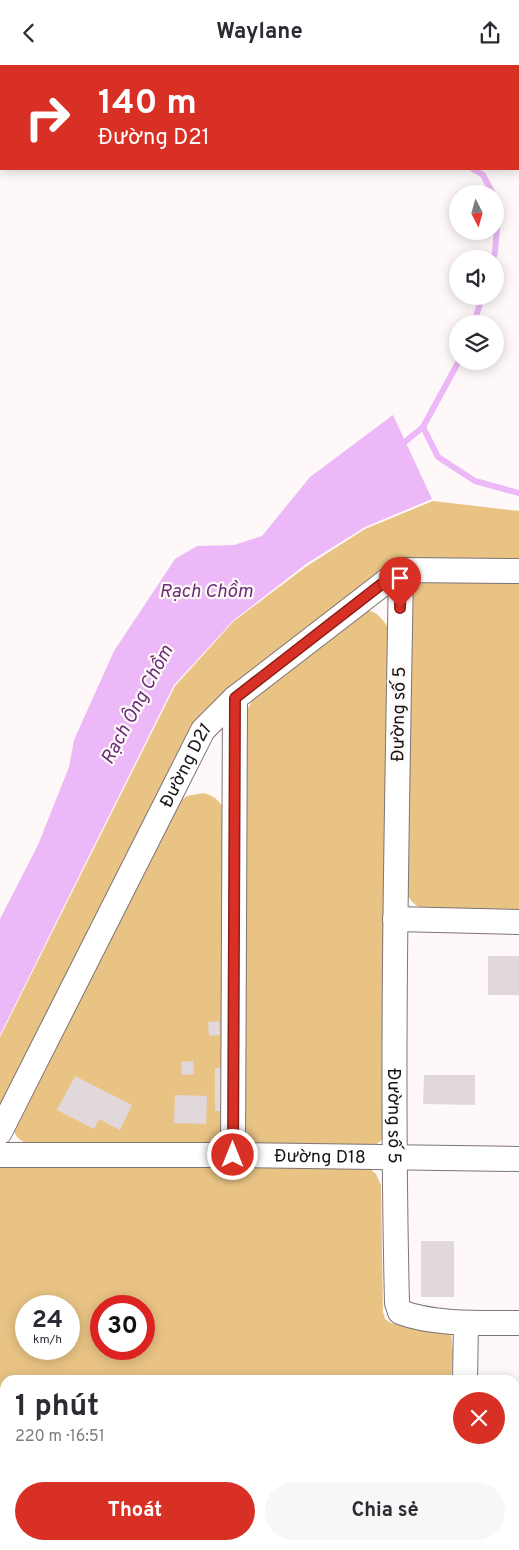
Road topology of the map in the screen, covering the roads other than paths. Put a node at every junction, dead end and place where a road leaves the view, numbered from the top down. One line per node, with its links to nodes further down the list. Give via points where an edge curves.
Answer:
1 (401, 569): 2 (street); 3 (street, Đường D21); 4 (street, Đường số 5)
2 (519, 571)
3 (235, 698): 6 (street, Đường D21, via 202,730); 8 (street)
4 (395, 919): 5 (street); 9 (street, Đường số 5)
5 (519, 922)
6 (0, 1132)
7 (0, 1155): 8 (street, Đường D18)
8 (233, 1155): 9 (street, Đường D18)
9 (393, 1157): 10 (street, Đường D18); 11 (street, Đường số 5, via 397,1303 400,1312 412,1317)
10 (519, 1159)
11 (466, 1323): 12 (street); 13 (street)
12 (519, 1323)
13 (465, 1375)

